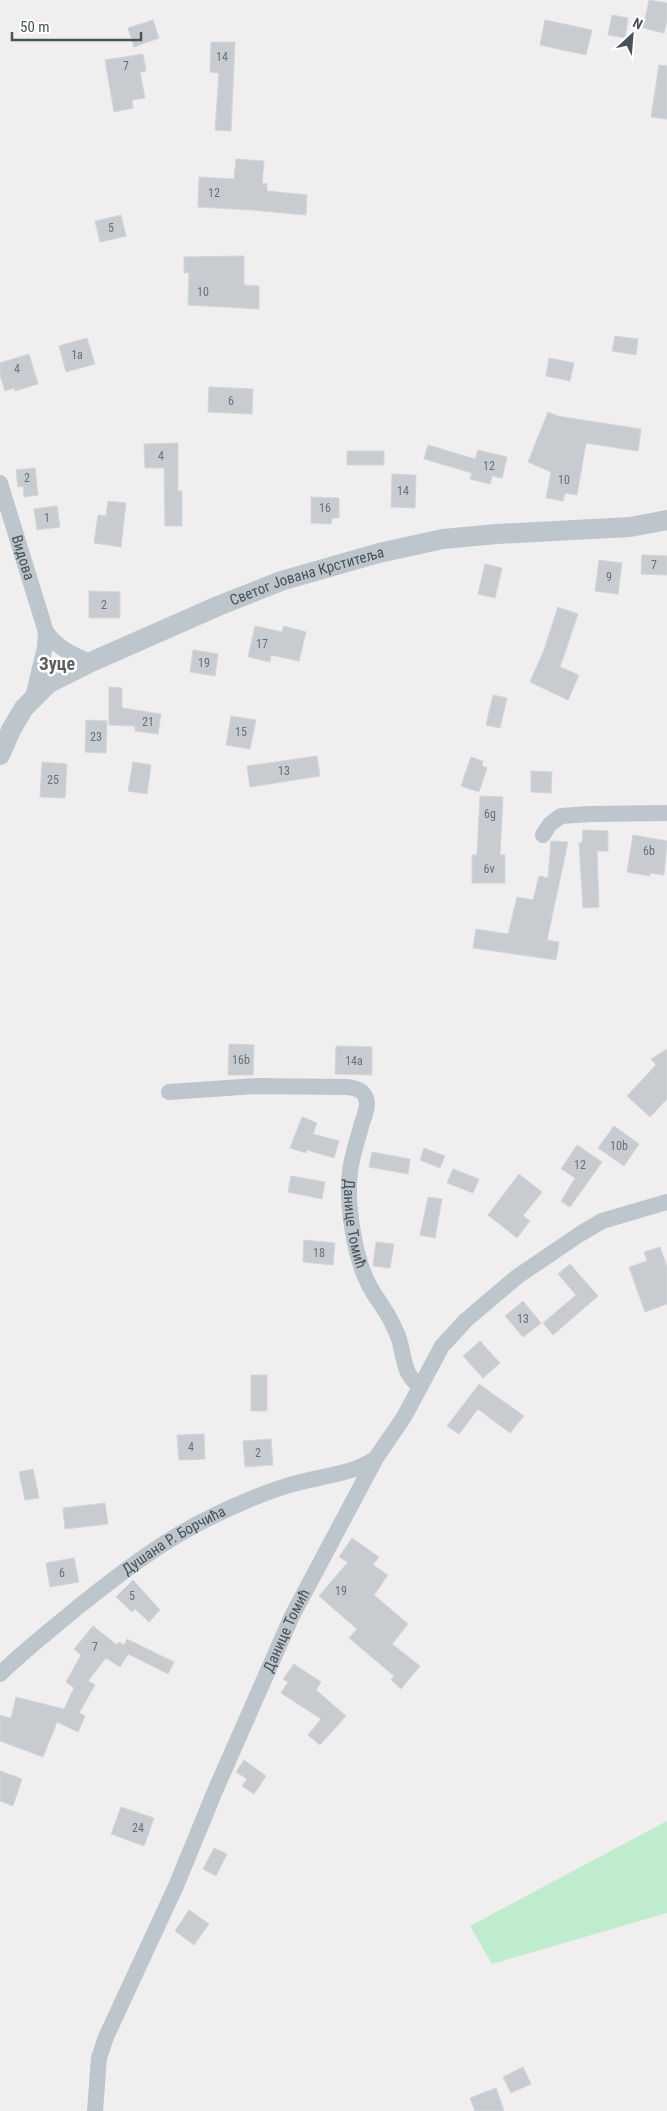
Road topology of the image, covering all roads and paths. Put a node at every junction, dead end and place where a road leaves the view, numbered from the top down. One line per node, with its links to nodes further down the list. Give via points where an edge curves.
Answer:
1 (0, 483): 3 (street, Видова)
2 (667, 520): 4 (street, Светог Јована Крститеља, via 630,527 470,536 378,553 272,584)
3 (46, 632): 4 (street, Видова, via 73,656); 5 (street, Видова)
4 (90, 662): 5 (street, Светог Јована Крститеља, via 50,683)
5 (34, 697): 6 (street, Светог Јована Крститеља, via 14,725)
6 (0, 755)
7 (667, 814): 8 (street, via 561,816)
8 (543, 835)
9 (169, 1092): 11 (street, Данице Томић, via 257,1086 347,1087 357,1088 364,1094 367,1105 350,1170 351,1218 367,1282 390,1318 407,1372)
10 (667, 1202): 11 (street, Данице Томић, via 602,1221 542,1259 466,1320 448,1339)
11 (420, 1386): 12 (street, Данице Томић, via 404,1417)
12 (376, 1458): 13 (street, Душана Р. Борчића, via 360,1468); 14 (street, Данице Томић)
13 (335, 1475): 14 (street, via 351,1482); 15 (street, Душана Р. Борчића, via 274,1490 212,1516 149,1552 123,1570)
14 (358, 1491): 16 (street, Данице Томић, via 278,1644 176,1886 106,2037 99,2058)
15 (0, 1674)
16 (95, 2111)

